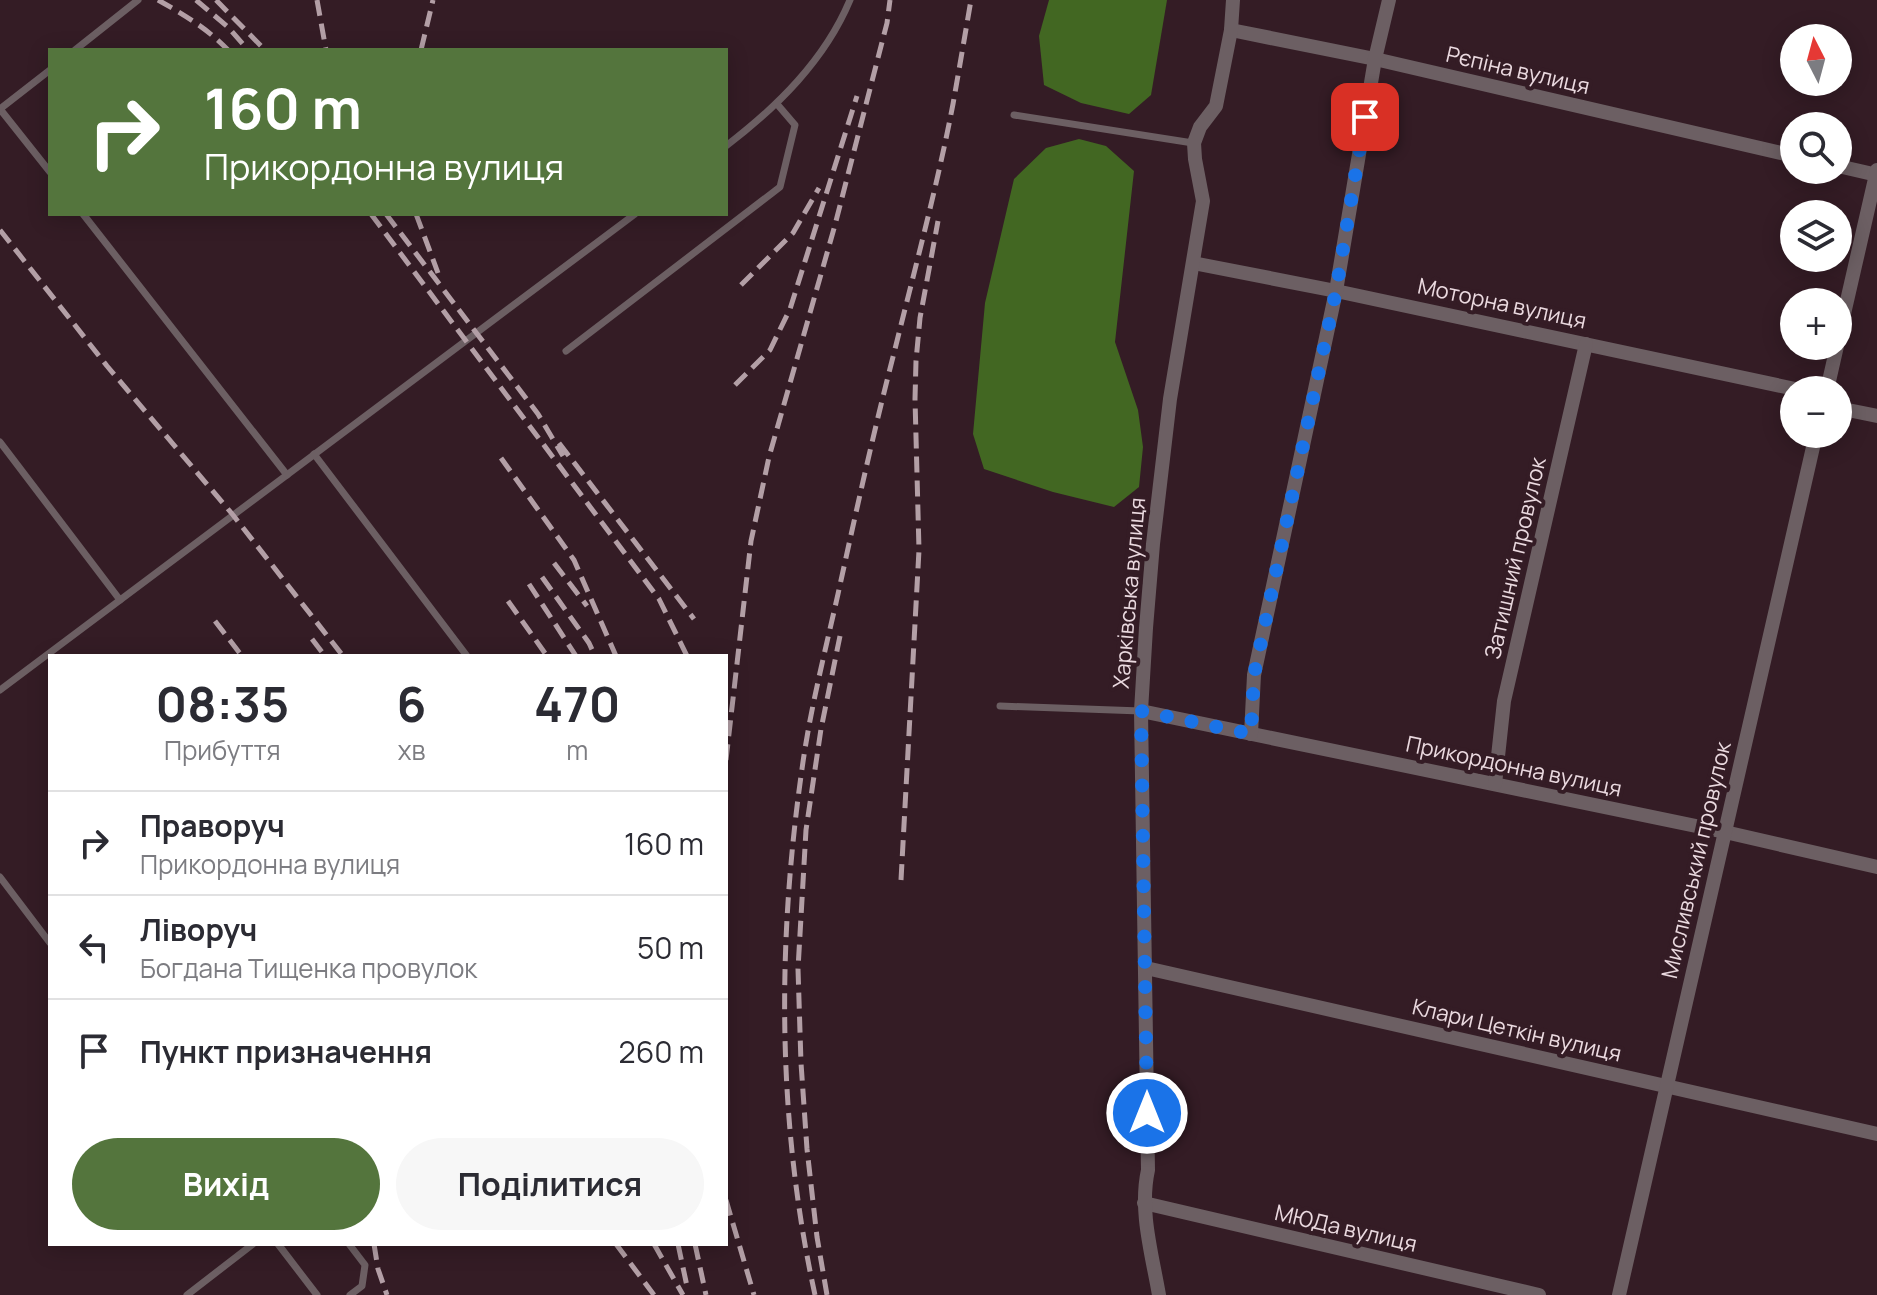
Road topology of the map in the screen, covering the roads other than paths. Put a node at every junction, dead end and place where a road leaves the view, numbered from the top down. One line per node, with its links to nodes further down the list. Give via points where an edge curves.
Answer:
1 (138, 0): 6 (lane)
2 (850, 0): 9 (lane, via 807,71)
3 (1233, 0): 5 (street)
4 (1389, 0): 7 (street)
5 (1231, 30): 7 (street, Рєпіна вулиця); 12 (street, via 1216,106)
6 (78, 48)
7 (1375, 59): 14 (street, Рєпіна вулиця); 22 (street)
8 (48, 72): 10 (lane)
9 (777, 104): 13 (lane); 24 (lane, via 795,125 780,187)
10 (0, 109): 15 (lane)
11 (1014, 115): 12 (lane)
12 (1194, 143): 20 (street, Харківська вулиця, via 1203,201)
13 (728, 144)
14 (1780, 153)
15 (48, 169)
16 (1852, 169): 17 (street)
17 (1877, 173): 21 (street)
18 (85, 216): 31 (lane)
19 (632, 216): 30 (lane)
20 (1193, 263): 22 (street, Моторна вулиця); 36 (street, Харківська вулиця, via 1170,399)
21 (1850, 288)
22 (1336, 291): 23 (street, Моторна вулиця); 37 (street, via 1254,675)
23 (1586, 344): 25 (street, Моторна вулиця); 38 (street, Затишний провулок, via 1504,701)
24 (566, 351)
25 (1780, 386)
26 (1852, 411): 27 (street)
27 (1877, 416)
28 (0, 442): 32 (lane)
29 (1813, 448): 39 (street, Мисливський провулок)
30 (314, 454): 31 (lane); 33 (lane)
31 (287, 475): 32 (lane)
32 (120, 600): 34 (lane)
33 (465, 654)
34 (0, 690)
35 (1000, 706): 36 (lane)
36 (1141, 711): 37 (street, Прикордонна вулиця); 43 (street, Харківська вулиця)
37 (1251, 734): 38 (street, Прикордонна вулиця)
38 (1495, 784): 39 (street, Прикордонна вулиця)
39 (1725, 832): 40 (street, Прикордонна вулиця); 44 (street, Мисливський провулок)
40 (1877, 867)
41 (0, 877): 42 (lane)
42 (48, 940)
43 (1146, 968): 44 (street, Клари Цеткін вулиця); 46 (street, Харківська вулиця)
44 (1667, 1086): 45 (street, Клари Цеткін вулиця); 55 (street, Мисливський провулок)
45 (1877, 1134)
46 (1144, 1203): 53 (street, Харківська вулиця); 54 (street, МЮДа вулиця)
47 (250, 1246): 50 (lane)
48 (280, 1246): 51 (lane)
49 (351, 1246): 52 (lane, via 365,1265 362,1286)
50 (187, 1295)
51 (317, 1295)
52 (350, 1295)
53 (1159, 1295)
54 (1539, 1295)
55 (1619, 1295)

